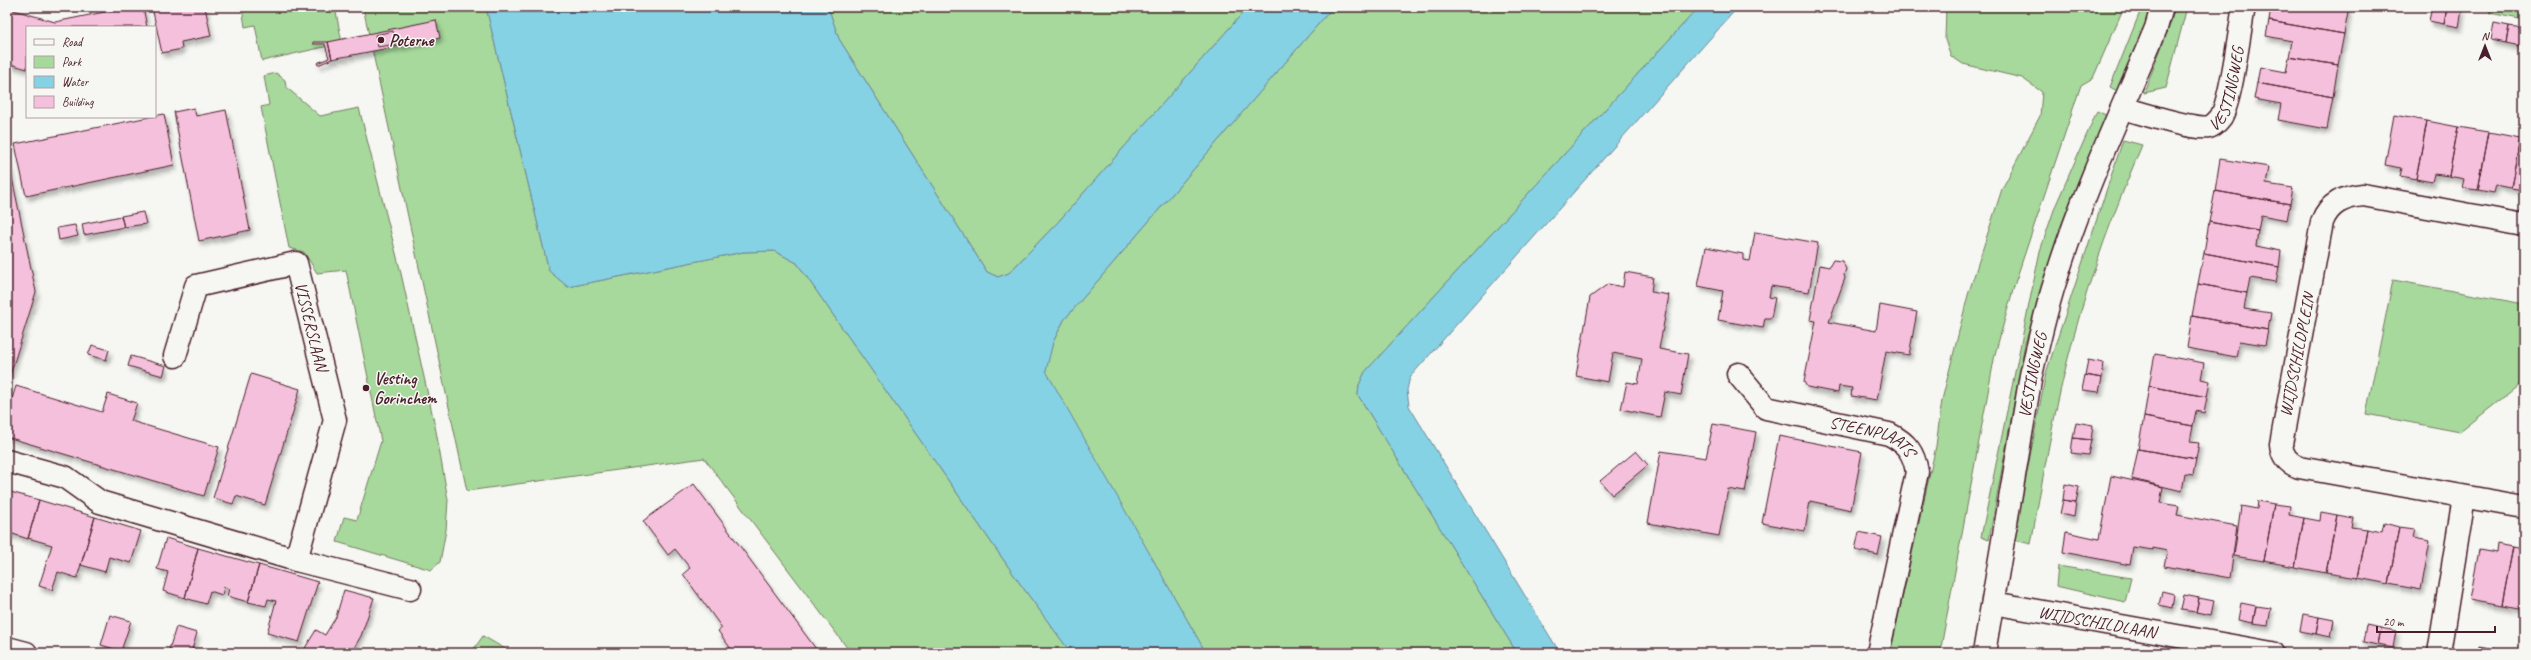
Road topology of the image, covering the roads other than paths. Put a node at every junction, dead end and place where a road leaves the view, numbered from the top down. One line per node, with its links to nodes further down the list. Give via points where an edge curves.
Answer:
1 (2162, 7): 3 (street, VESTINGWEG, via 2156,28)
2 (2244, 7): 3 (street, VESTINGWEG, via 2227,100 2221,118 2216,123 2209,127 2179,123)
3 (2122, 108): 12 (street, VESTINGWEG, via 2057,275 2041,330 2031,375)
4 (2524, 225): 8 (street, WIJDSCHILDPLEIN, via 2363,195 2346,198 2333,205 2322,222 2282,433 2283,455 2299,467)
5 (175, 356): 10 (street, VISSERSLAAN, via 196,286 296,263 335,420)
6 (1738, 374): 15 (street, STEENPLAATS, via 1766,408 1889,434 1901,440 1910,449 1915,460 1916,472)
7 (7, 461): 10 (street, via 64,478 100,502)
8 (2464, 497): 9 (street, WIJDSCHILDPLEIN); 18 (street)
9 (2524, 507)
10 (296, 560): 11 (street)
11 (410, 589)
12 (1993, 603): 16 (street, VESTINGWEG); 17 (street, WIJDSCHILDLAAN)
13 (7, 648): 14 (street)
14 (26, 653)
15 (1878, 653)
16 (1984, 653)
17 (2272, 653)
18 (2439, 653)

